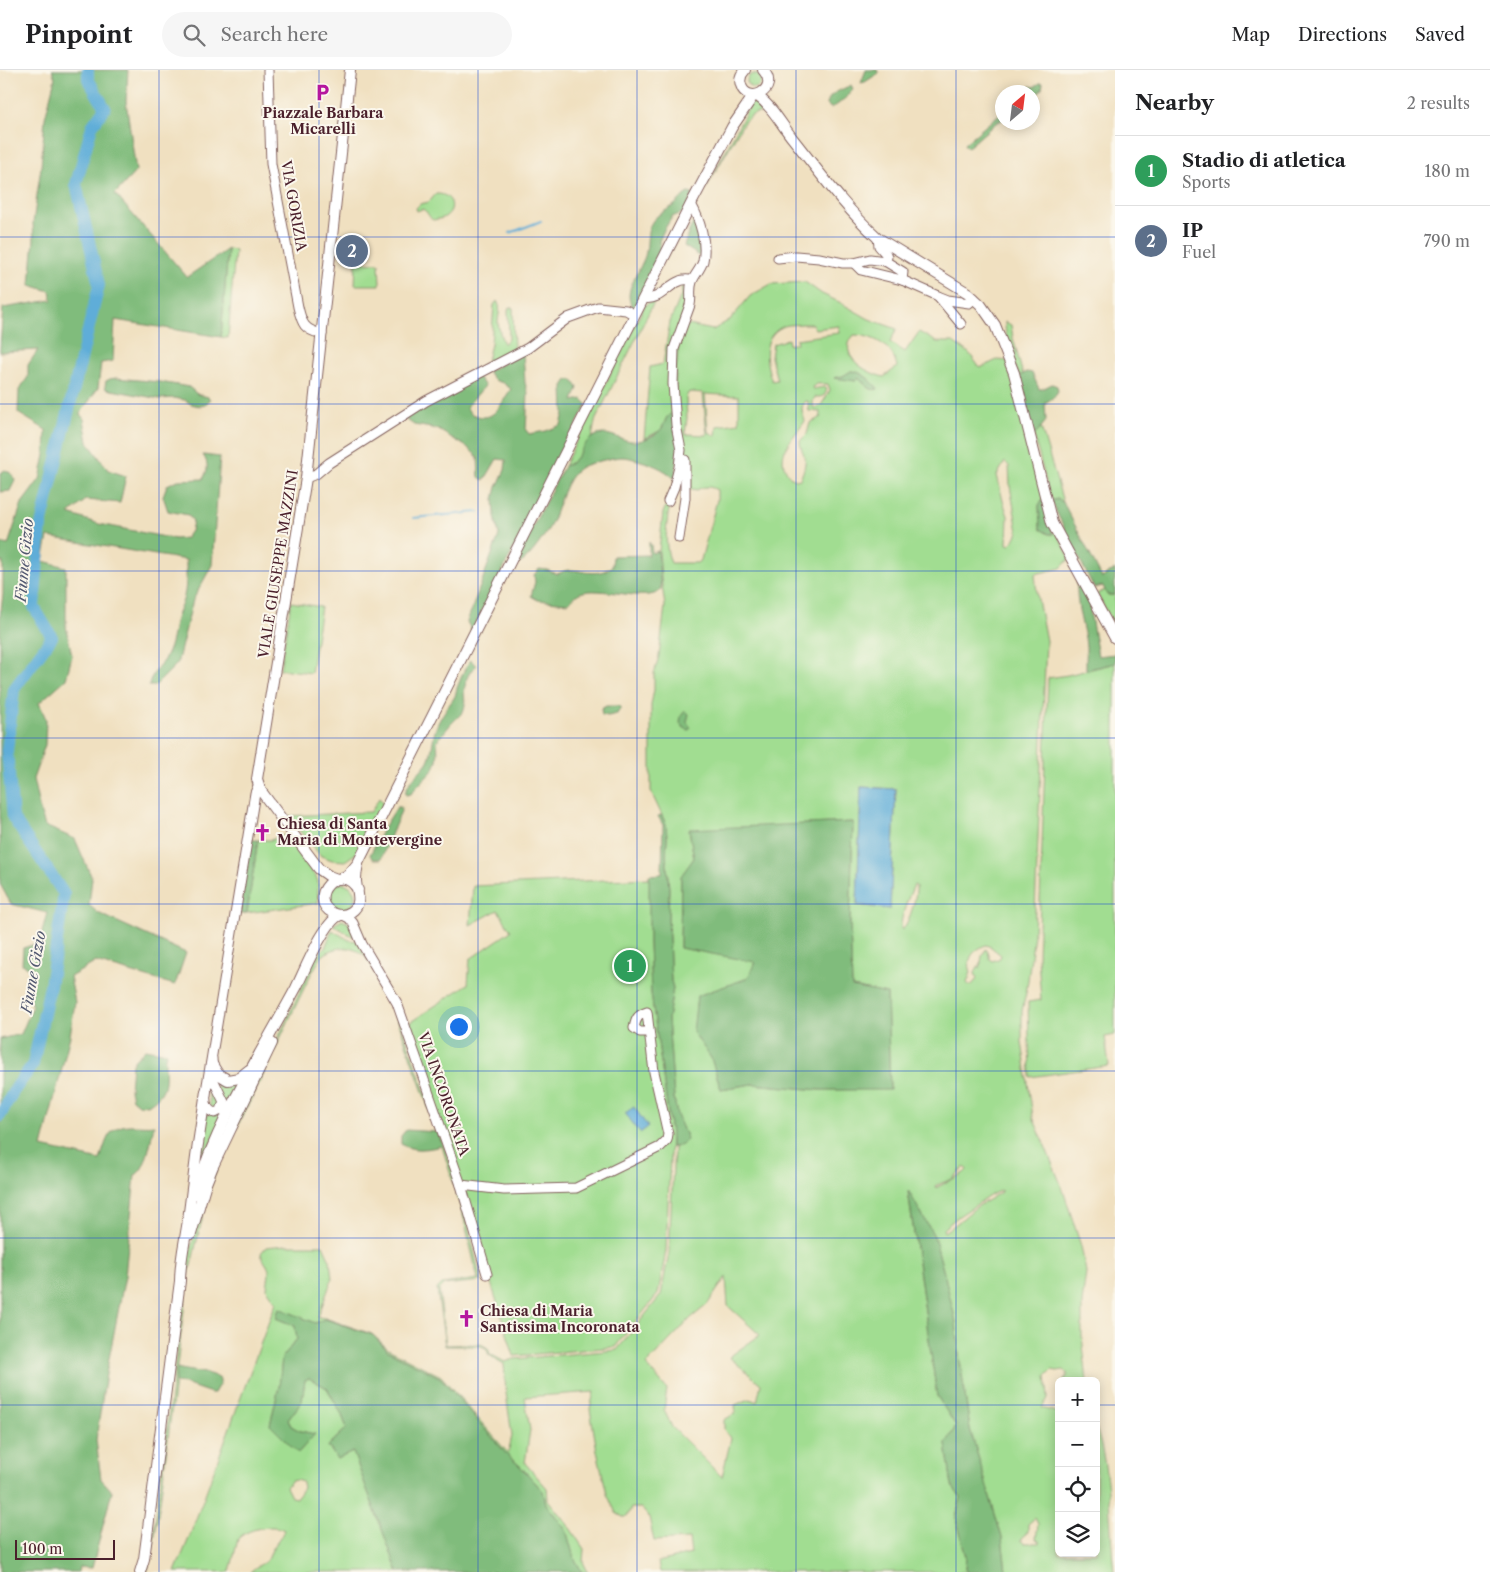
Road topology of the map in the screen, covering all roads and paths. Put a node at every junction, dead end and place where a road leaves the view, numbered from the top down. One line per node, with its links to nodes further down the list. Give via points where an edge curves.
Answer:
1 (268, 70): 21 (street, VIA GORIZIA, via 271,164 298,307 305,328)
2 (350, 70): 21 (main road, VIALE GIUSEPPE MAZZINI)
3 (742, 72): 5 (main road)
4 (766, 75): 6 (main road, via 762,92); 7 (main road)
5 (741, 87): 6 (main road); 8 (main road)
6 (755, 95): 7 (main road); 8 (main road)
7 (774, 112): 10 (main road, via 822,176)
8 (732, 127): 9 (main road)
9 (691, 204): 14 (street, via 698,217 704,244 703,262); 17 (main road)
10 (878, 238): 12 (street, via 879,246 887,257); 18 (main road)
11 (778, 258): 13 (street, via 796,256)
12 (885, 261): 13 (street, via 870,259); 15 (street, via 903,272)
13 (854, 263): 15 (street, via 861,270)
14 (692, 280): 17 (street, via 680,280 651,300); 22 (street, via 690,305 674,349)
15 (902, 280): 16 (street)
16 (938, 296): 18 (street, via 970,303); 20 (street)
17 (644, 298): 19 (main road)
18 (974, 298): 26 (main road, via 995,325 1014,373 1052,523)
19 (635, 315): 23 (street, via 626,310 598,307 568,318 528,348 426,401); 30 (main road)
20 (961, 324)
21 (322, 334): 23 (main road, VIALE GIUSEPPE MAZZINI)
22 (678, 436): 24 (street, via 681,450 679,467); 25 (street, via 686,446 685,498)
23 (306, 478): 27 (main road, VIALE GIUSEPPE MAZZINI)
24 (668, 501)
25 (679, 538)
26 (1115, 638)
27 (258, 786): 28 (main road); 29 (street, VIALE GIUSEPPE MAZZINI)
28 (267, 800): 29 (street, via 257,802); 31 (main road)
29 (252, 808): 42 (street, VIALE GIUSEPPE MAZZINI)
30 (358, 863): 32 (main road, via 348,875); 33 (main road)
31 (319, 869): 32 (main road); 34 (main road)
32 (338, 879): 33 (main road, via 350,881); 34 (main road, via 328,884)
33 (358, 890): 36 (main road)
34 (323, 892): 35 (main road)
35 (326, 907): 37 (main road); 38 (main road)
36 (356, 908): 37 (main road); 39 (street, VIA INCORONATA)
37 (342, 915): 38 (main road, via 335,917); 39 (street, VIA INCORONATA, via 351,920)
38 (326, 929): 40 (main road)
39 (357, 931): 45 (street, VIA INCORONATA, via 397,1003)
40 (295, 989): 43 (main road); 48 (main road, via 213,1166 198,1209)
41 (649, 1032): 45 (street, via 668,1134 660,1147 576,1188 504,1190)
42 (212, 1061): 43 (main road, via 218,1074 228,1080 239,1078); 44 (street, VIALE GIUSEPPE MAZZINI); 44 (street, VIALE GIUSEPPE MAZZINI, via 213,1079 224,1102 220,1112 213,1113 208,1109)
43 (252, 1068): 46 (main road, via 211,1150)
44 (206, 1091): 46 (main road)
45 (461, 1185): 47 (street, VIA INCORONATA)
46 (188, 1222): 48 (main road)
47 (487, 1274)
48 (180, 1281): 49 (main road)
49 (140, 1572)

